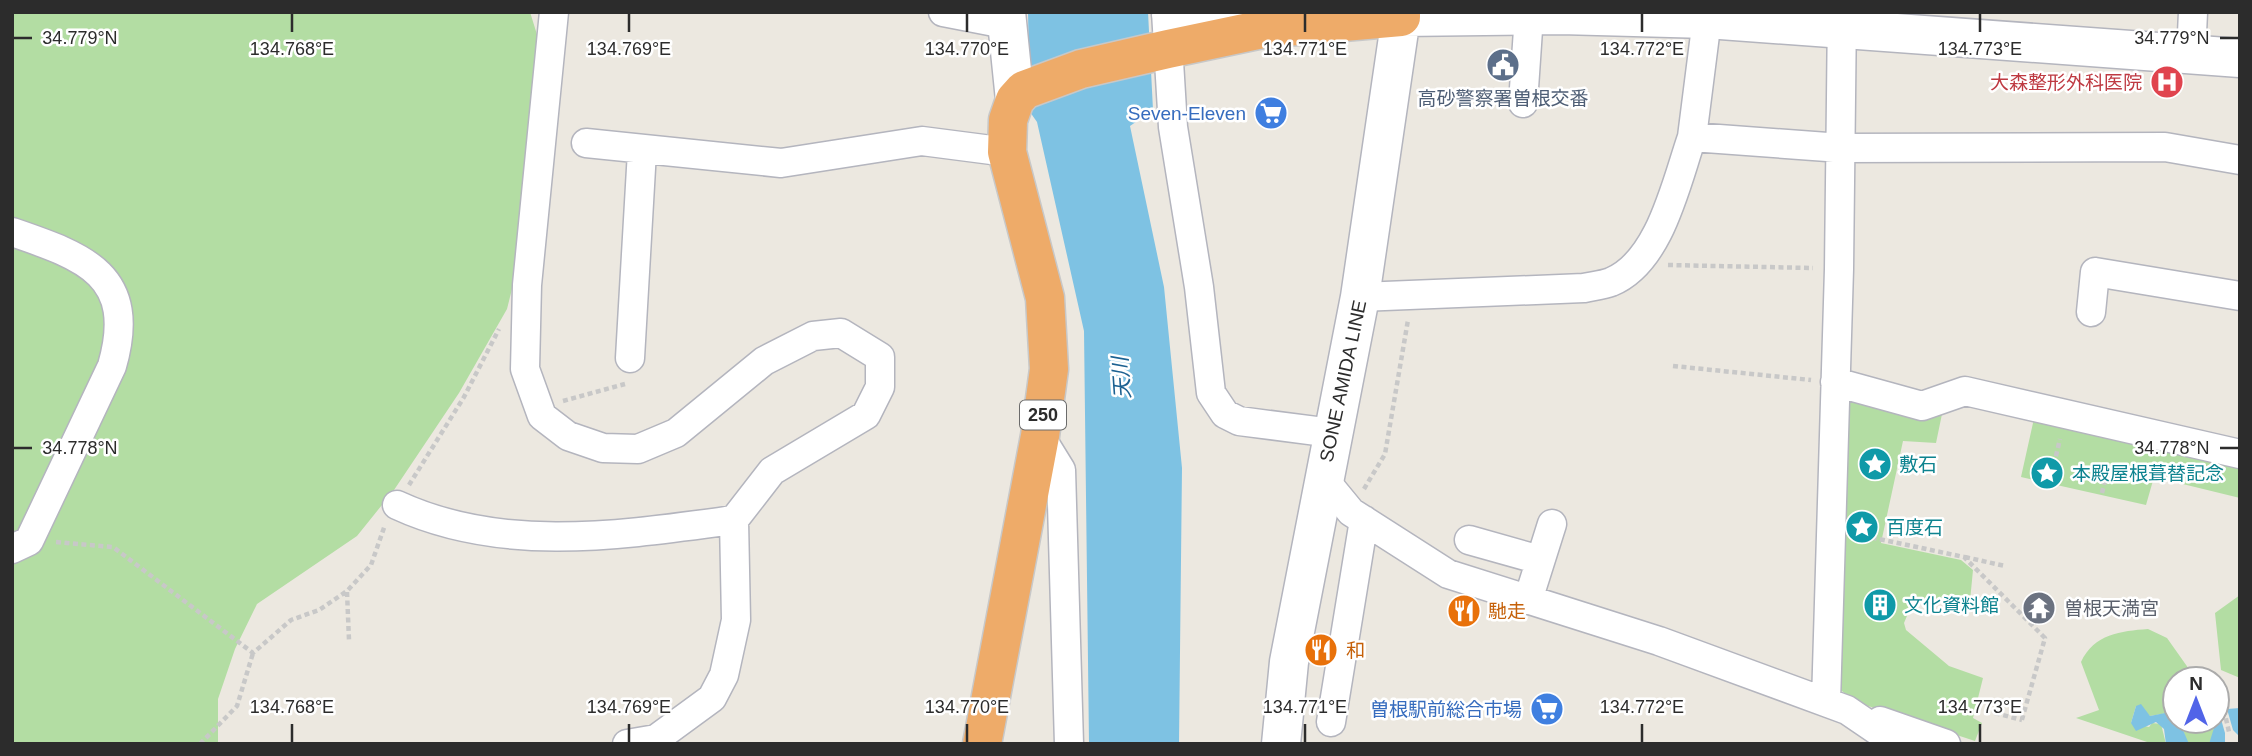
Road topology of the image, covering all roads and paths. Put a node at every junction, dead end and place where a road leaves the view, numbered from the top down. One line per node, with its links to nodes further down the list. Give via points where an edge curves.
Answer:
1 (554, 12): 31 (street, via 546,137 527,285 525,369)
2 (943, 12): 6 (street)
3 (2193, 12): 10 (street)
4 (1550, 14): 5 (main road); 7 (main road); 13 (street)
5 (1401, 15): 9 (highway, via 1262,29); 25 (main road, SONE AMIDA LINE)
6 (1005, 18): 12 (main road)
7 (1707, 19): 8 (main road); 14 (street)
8 (1842, 21): 10 (main road); 16 (street)
9 (1166, 32): 12 (highway); 32 (street, via 1173,127 1211,394 1225,414 1239,421)
10 (2191, 55): 11 (main road)
11 (2240, 58)
12 (1019, 95): 18 (highway, 250, via 1008,120)
13 (1523, 103)
14 (1692, 137): 16 (street); 21 (street, via 1654,243)
15 (586, 144): 17 (street)
16 (1841, 148): 19 (street, via 2165,147); 22 (street)
17 (642, 151): 18 (street, via 781,163 922,141); 29 (street)
18 (1007, 152): 33 (highway, 250, via 1045,298 1049,369)
19 (2240, 160)
20 (12, 232): 46 (street, via 68,251 102,274 116,307 118,344 112,366)
21 (1637, 264): 22 (path); 23 (street, via 1612,282 1584,288)
22 (1839, 269): 30 (street)
23 (1413, 295): 25 (street); 41 (path, via 1385,454)
24 (2240, 296): 26 (street, via 2095,272)
25 (1360, 297): 32 (main road, SONE AMIDA LINE)
26 (2091, 312)
27 (499, 327): 40 (path, via 464,397)
28 (1673, 366): 30 (path)
29 (628, 371): 31 (path)
30 (1835, 382): 35 (street, via 1922,406 1965,391); 44 (street)
31 (538, 408): 42 (street, via 568,436 603,447 638,449 676,433 764,361 813,336 841,333 880,357 880,387 866,415 772,471)
32 (1332, 433): 36 (main road, SONE AMIDA LINE)
33 (1040, 436): 59 (highway, 250); 60 (street, via 1061,470)
34 (2060, 436): 38 (path)
35 (2240, 454)
36 (1323, 478): 41 (street); 61 (main road, SONE AMIDA LINE, via 1289,662)
37 (2105, 480): 39 (path)
38 (2050, 481)
39 (2102, 493)
40 (397, 505): 42 (street, via 433,522 507,534 596,538); 50 (path, via 380,533 371,565)
41 (1358, 516): 51 (street, via 1448,574); 56 (street)
42 (734, 520): 58 (street, via 736,620 724,675 712,698 656,739)
43 (1552, 524): 48 (street)
44 (1830, 529): 47 (path); 54 (street)
45 (1469, 540): 48 (street)
46 (21, 545): 53 (path, via 113,547)
47 (1964, 557): 49 (path); 55 (path, via 2045,638 2022,722)
48 (1541, 561): 51 (street)
49 (2005, 566)
50 (347, 591): 52 (path); 53 (path, via 319,610 291,620)
51 (1528, 600): 54 (street, via 1659,641)
52 (349, 640)
53 (253, 653): 57 (path, via 237,706)
54 (1837, 706): 62 (street); 63 (street)
55 (1995, 713)
56 (1331, 722)
57 (200, 744)
58 (628, 744)
59 (982, 744)
60 (1069, 744)
61 (1281, 744)
62 (1897, 744)
63 (1946, 744)

